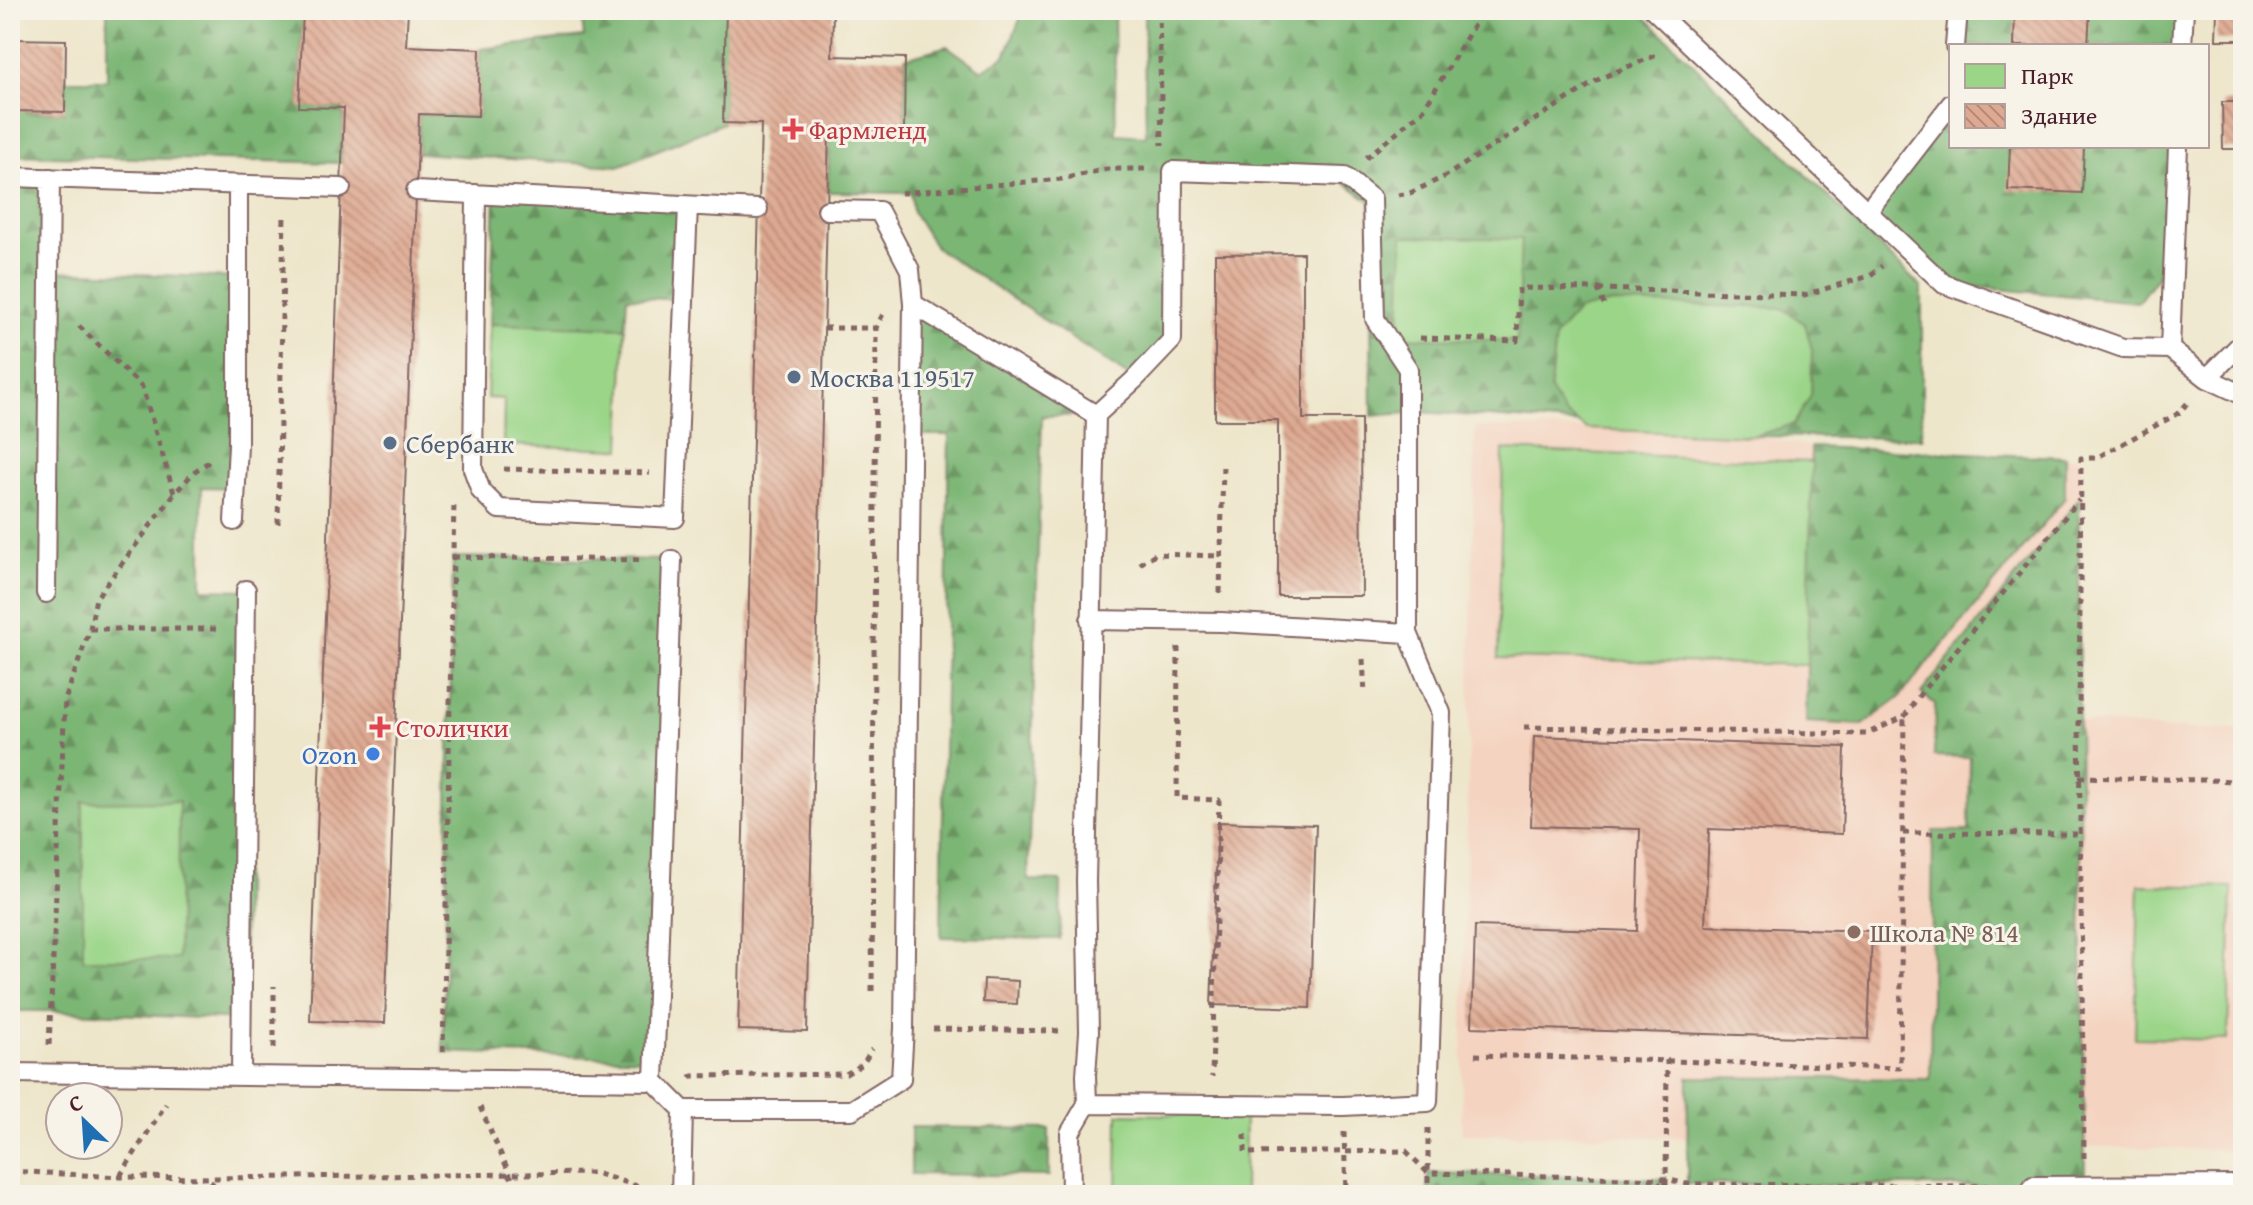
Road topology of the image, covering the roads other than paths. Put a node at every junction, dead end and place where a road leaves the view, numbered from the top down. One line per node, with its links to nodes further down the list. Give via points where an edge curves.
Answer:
1 (1654, 10): 17 (lane)
2 (1958, 10): 4 (lane)
3 (2184, 10): 5 (lane)
4 (1955, 44)
5 (2182, 44)
6 (1949, 107): 17 (lane)
7 (2178, 148): 20 (lane)
8 (10, 177): 9 (lane)
9 (50, 178): 10 (lane); 27 (lane)
10 (238, 186): 11 (lane); 24 (lane)
11 (341, 188)
12 (416, 191): 13 (lane)
13 (476, 194): 14 (lane); 14 (lane, via 473,469 481,491 499,509 675,518)
14 (688, 206): 15 (lane)
15 (758, 209)
16 (827, 210): 18 (lane, via 879,211 910,270)
17 (1867, 212): 20 (lane, via 1944,284 2123,348)
18 (913, 304): 23 (lane); 34 (lane, via 901,1079 852,1110)
19 (2243, 342): 21 (lane)
20 (2170, 349): 21 (lane)
21 (2207, 378): 22 (lane)
22 (2243, 395)
23 (1096, 415): 28 (lane); 29 (lane, via 1172,340 1168,170 1345,177 1372,199 1375,319 1408,369)
24 (234, 521)
25 (672, 560): 32 (lane)
26 (246, 590): 31 (lane)
27 (46, 593)
28 (1090, 620): 29 (lane); 33 (lane)
29 (1408, 633): 33 (lane, via 1441,713 1428,1102)
30 (10, 1073): 31 (lane)
31 (241, 1075): 32 (lane)
32 (654, 1081): 34 (lane)
33 (1087, 1104): 38 (lane, via 1070,1133)
34 (683, 1110): 37 (lane)
35 (2243, 1185): 36 (lane)
36 (2033, 1190)
37 (681, 1195)
38 (1071, 1195)

